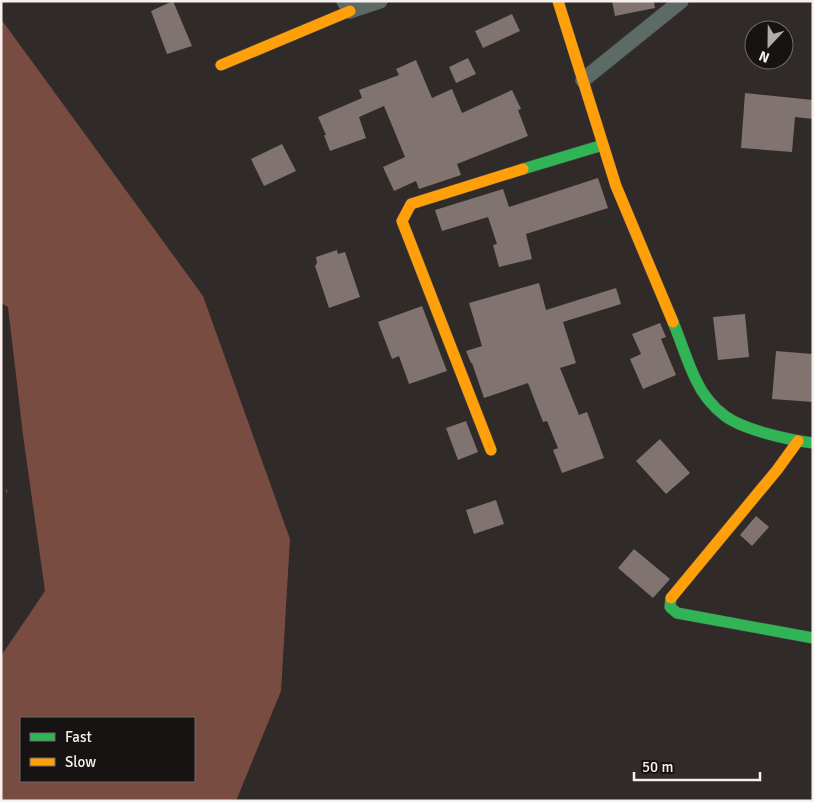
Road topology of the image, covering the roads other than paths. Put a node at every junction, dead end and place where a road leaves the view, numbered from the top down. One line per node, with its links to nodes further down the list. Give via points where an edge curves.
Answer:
1 (380, 1): 4 (street)
2 (558, 1): 6 (street)
3 (681, 1): 6 (street)
4 (347, 6): 5 (street)
5 (221, 65)
6 (583, 80): 7 (street)
7 (603, 144): 8 (street, via 616,186 696,380 709,400 725,416 740,423); 10 (street, via 411,204 402,221)
8 (798, 441): 9 (street); 11 (street, via 670,600 670,607 677,613)
9 (813, 443)
10 (491, 450)
11 (813, 638)

